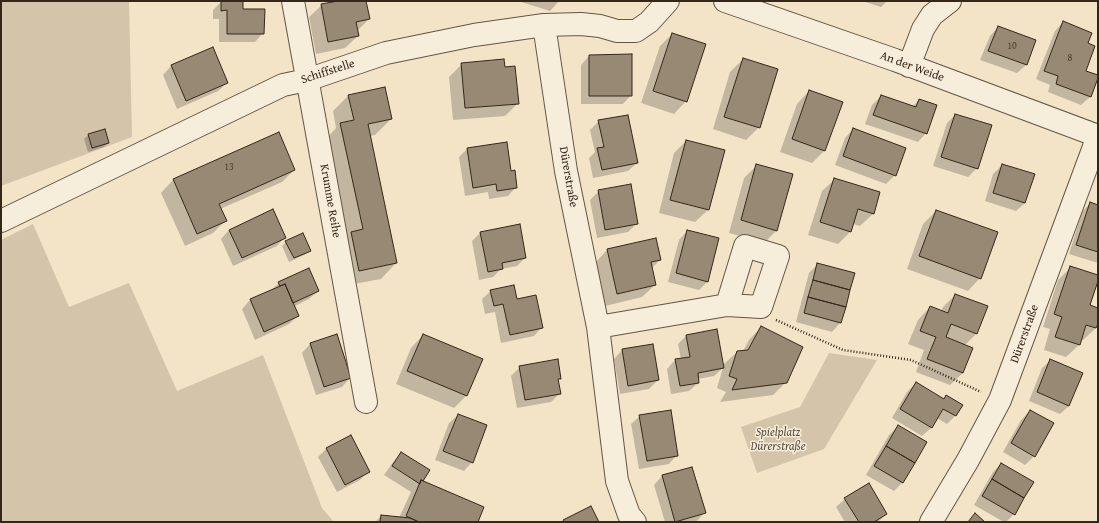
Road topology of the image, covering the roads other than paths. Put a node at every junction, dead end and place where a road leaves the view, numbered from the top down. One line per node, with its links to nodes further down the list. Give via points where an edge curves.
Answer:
1 (293, 1): 7 (street, Krumme Reihe)
2 (668, 1): 5 (street, Schiffstelle, via 649,22 636,31 617,31 580,24)
3 (726, 1): 6 (street, An der Weide)
4 (950, 1): 6 (street, via 932,15 923,29)
5 (544, 25): 7 (street, Schiffstelle, via 474,35 386,53); 11 (street, Dürerstraße, via 566,171)
6 (909, 66): 8 (street, An der Weide)
7 (307, 80): 9 (street, Schiffstelle, via 283,85); 12 (street, Krumme Reihe)
8 (1098, 136): 14 (street, Dürerstraße, via 1000,400)
9 (1, 220)
10 (727, 305): 10 (street, via 761,308 778,256 745,246); 11 (street)
11 (598, 327): 13 (street, Dürerstraße, via 617,481)
12 (366, 402)
13 (634, 522)
14 (931, 522)

